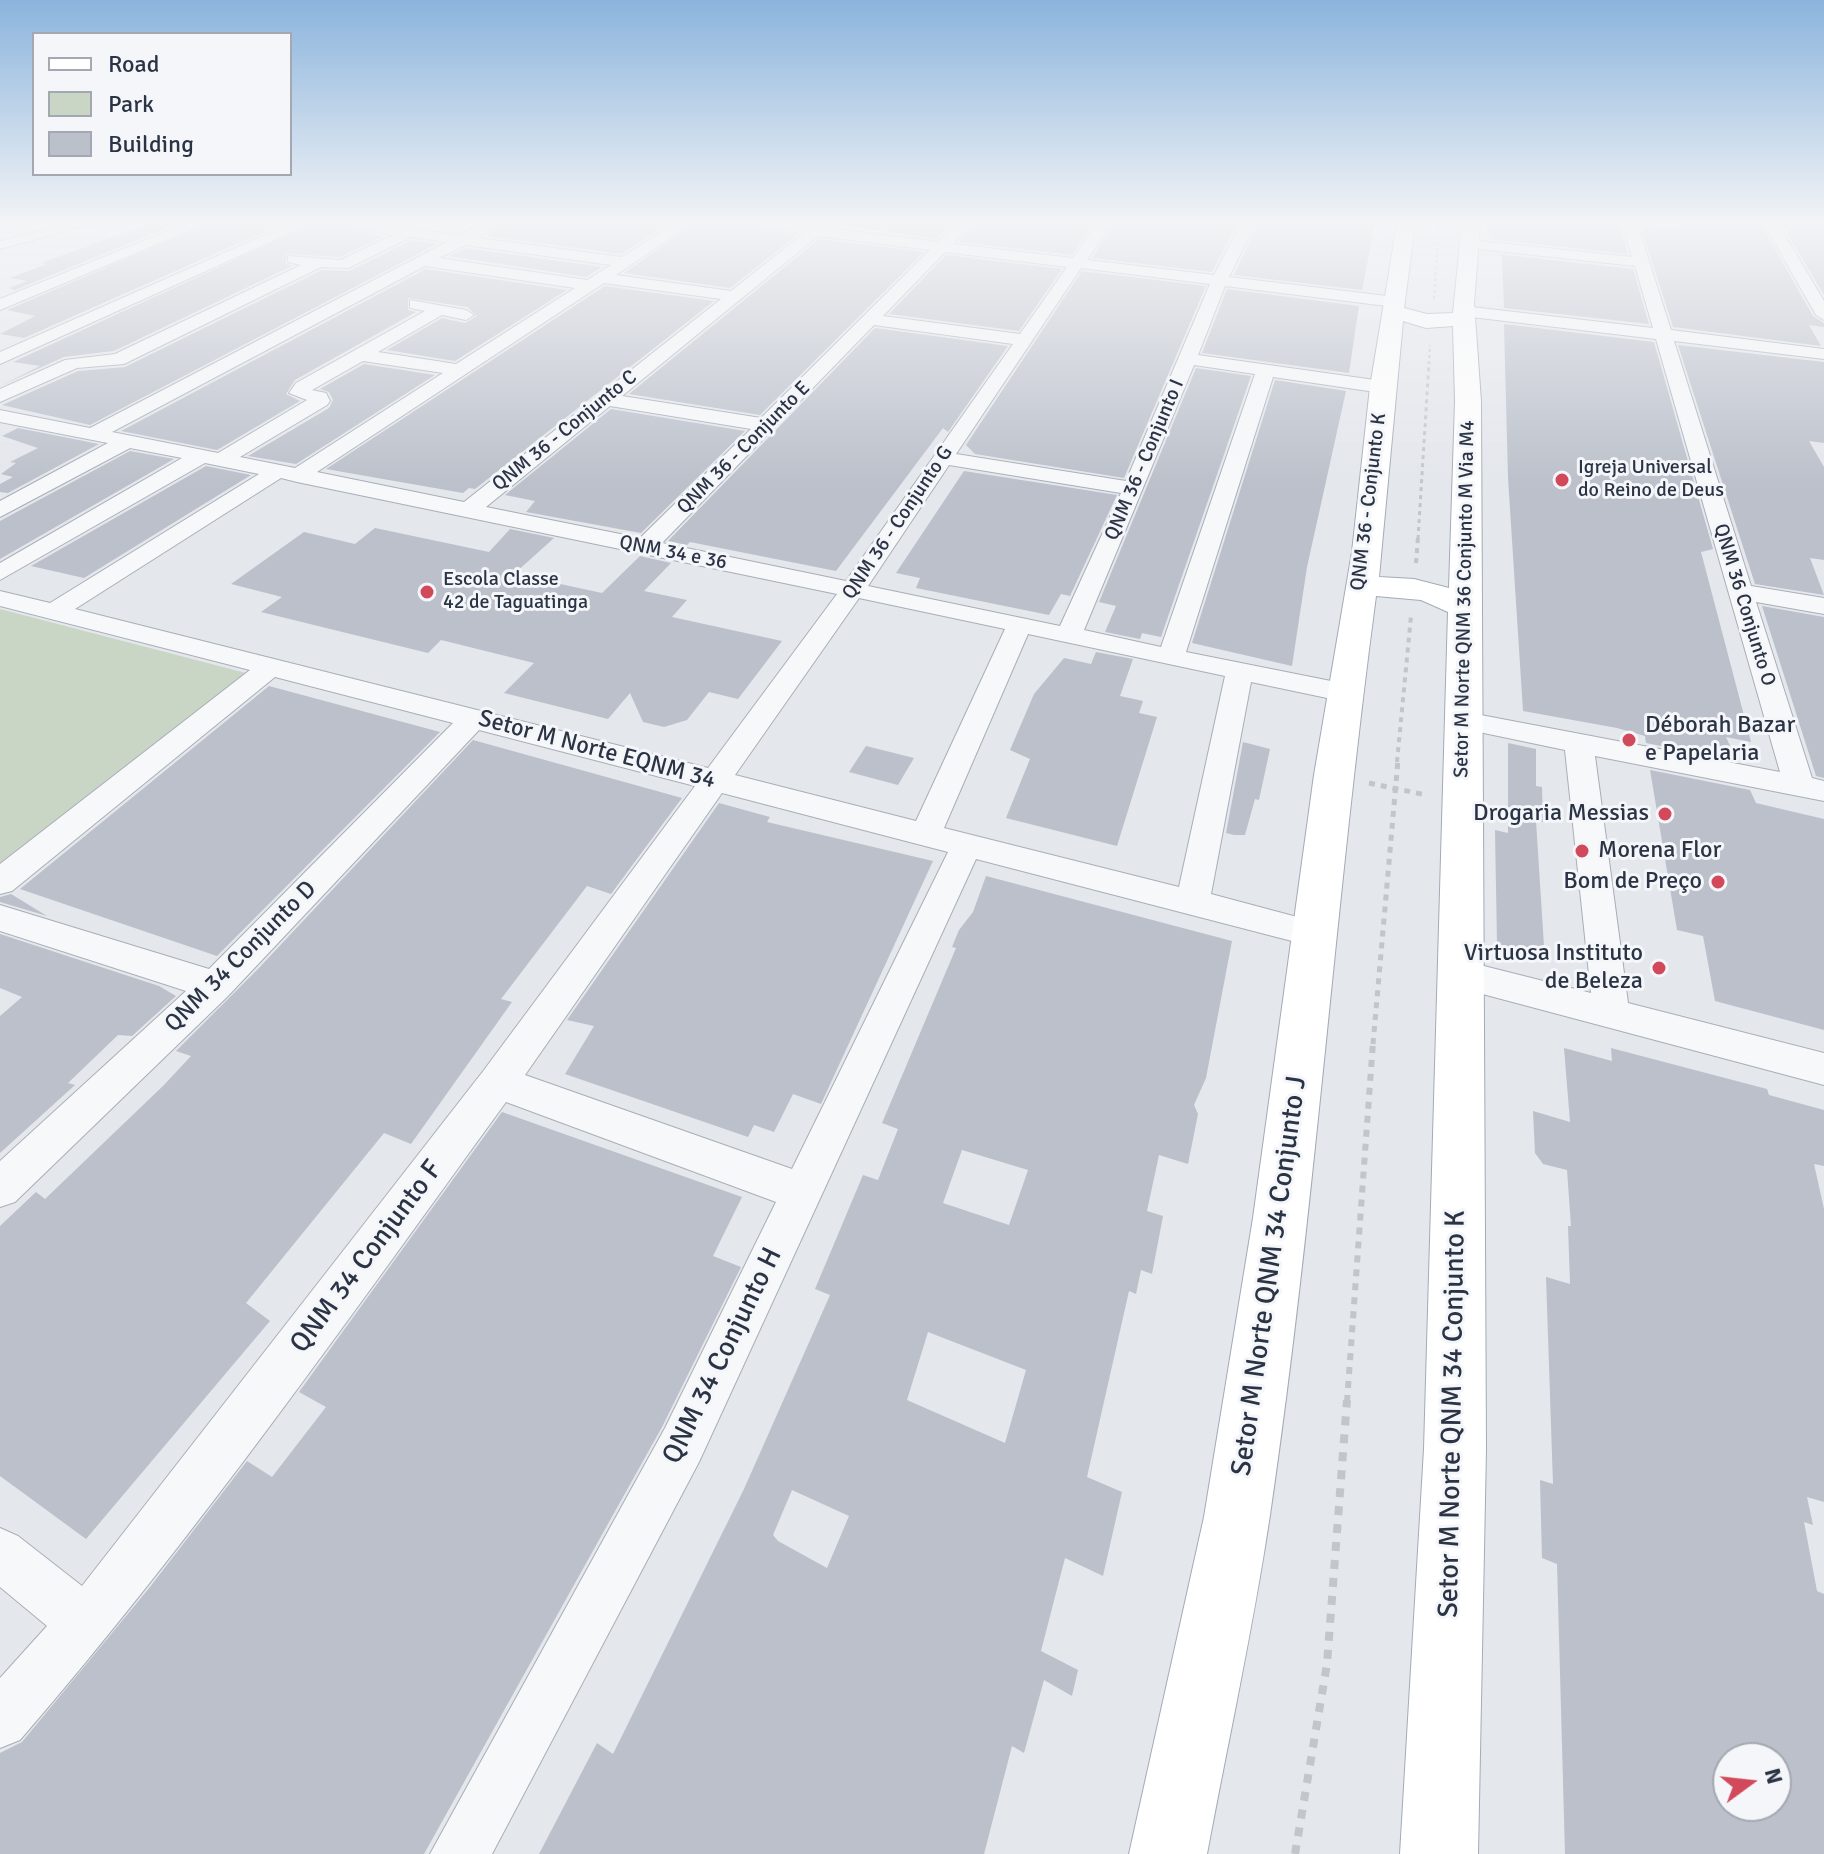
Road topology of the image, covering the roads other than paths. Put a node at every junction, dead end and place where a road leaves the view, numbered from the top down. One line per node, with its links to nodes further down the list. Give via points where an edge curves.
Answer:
1 (109, 311): 27 (street)
2 (217, 311): 29 (street)
3 (239, 311): 18 (street)
4 (325, 311): 22 (street)
5 (422, 311): 26 (street)
6 (461, 311): 19 (street)
7 (549, 311): 31 (street)
8 (716, 311): 35 (street, QNM 36 - Conjunto C)
9 (882, 311): 21 (street, QNM 36 - Conjunto E)
10 (1045, 311): 24 (street, QNM 36 - Conjunto G)
11 (1207, 311): 28 (street, QNM 36 - Conjunto I)
12 (1393, 311): 33 (main road, QNM 36 - Conjunto K)
13 (1410, 311): 14 (main road, via 1432,322)
14 (1452, 311)
15 (1458, 311): 48 (main road, Setor M Norte QNM 36 Conjunto M Via M4, via 1468,401)
16 (1484, 311): 23 (street)
17 (1653, 311): 23 (street, QNM 36 Conjunto O)
18 (249, 312)
19 (466, 315)
20 (277, 317): 22 (street)
21 (873, 320): 24 (street); 37 (street, QNM 36 - Conjunto E)
22 (304, 321): 38 (street)
23 (1660, 334): 25 (street); 53 (street, QNM 36 Conjunto O)
24 (1025, 340): 41 (street, QNM 36 - Conjunto G)
25 (1824, 354)
26 (362, 355): 31 (street); 40 (street, via 299,390 320,401)
27 (0, 359)
28 (1188, 359): 32 (street); 43 (street, QNM 36 - Conjunto I)
29 (118, 360): 30 (street); 34 (street, via 77,360)
30 (140, 364)
31 (459, 370): 42 (street)
32 (1266, 370): 33 (street); 60 (street)
33 (1382, 387): 47 (main road, QNM 36 - Conjunto K)
34 (0, 396)
35 (603, 399): 37 (street); 45 (street, QNM 36 - Conjunto C)
36 (0, 416): 38 (street, QNM 34 e 36)
37 (766, 425): 46 (street, QNM 36 - Conjunto E)
38 (93, 434): 39 (street, QNM 34 e 36)
39 (127, 441): 40 (street, QNM 34 e 36); 44 (street)
40 (211, 458): 42 (street, QNM 34 e 36); 49 (street)
41 (942, 458): 43 (street); 52 (street, QNM 36 - Conjunto G)
42 (287, 474): 45 (street, QNM 34 e 36); 57 (street)
43 (1134, 489): 59 (street, QNM 36 - Conjunto I)
44 (0, 510)
45 (467, 511): 46 (street, QNM 34 e 36)
46 (645, 547): 52 (street, QNM 34 e 36)
47 (1367, 552): 50 (main road); 51 (main road, QNM 36 - Conjunto K)
48 (1467, 568): 50 (main road); 56 (main road, Setor M Norte QNM 36 Conjunto M Via M4)
49 (0, 573)
50 (1414, 580): 51 (main road); 56 (main road)
51 (1360, 587): 63 (main road, QNM 36 - Conjunto K)
52 (854, 588): 58 (street, QNM 34 e 36); 67 (street, QNM 36 - Conjunto G)
53 (1740, 592): 55 (street); 68 (street, QNM 36 Conjunto O)
54 (0, 598): 57 (street, Setor M Norte EQNM 34)
55 (1824, 606)
56 (1464, 608): 65 (main road, Setor M Norte QNM 36 Conjunto M Via M4)
57 (53, 612): 61 (street, Setor M Norte EQNM 34)
58 (1019, 626): 59 (street, QNM 34 e 36); 69 (street, QNM 34 Conjunto H)
59 (1068, 637): 60 (street, QNM 34 e 36)
60 (1171, 657): 62 (street, QNM 34 e 36)
61 (271, 667): 64 (street, Setor M Norte EQNM 34); 70 (street)
62 (1240, 671): 63 (street, QNM 34 e 36); 71 (street)
63 (1346, 693): 73 (main road, Setor M Norte QNM 34 Conjunto J)
64 (475, 718): 67 (street, Setor M Norte EQNM 34); 75 (street, QNM 34 Conjunto D)
65 (1465, 721): 66 (street); 74 (main road, Setor M Norte QNM 36 Conjunto M Via M4)
66 (1579, 744): 68 (street); 76 (street)
67 (717, 782): 69 (street, Setor M Norte EQNM 34); 78 (street, QNM 34 Conjunto F)
68 (1811, 788)
69 (946, 842): 71 (street, Setor M Norte EQNM 34); 80 (street, QNM 34 Conjunto H)
70 (0, 882)
71 (1192, 904): 73 (street, Setor M Norte EQNM 34)
72 (0, 918): 75 (street)
73 (1315, 934): 85 (main road, Setor M Norte QNM 34 Conjunto J, via 1237,1517)
74 (1460, 974): 76 (street); 86 (main road, Setor M Norte QNM 34 Conjunto K, via 1455,1449)
75 (215, 986): 79 (street, QNM 34 Conjunto D)
76 (1611, 1012): 77 (street)
77 (1824, 1069)
78 (498, 1082): 80 (street); 82 (street, QNM 34 Conjunto F)
79 (0, 1188)
80 (802, 1192): 84 (street, QNM 34 Conjunto H, via 682,1445)
81 (0, 1554): 82 (street)
82 (86, 1623): 83 (street, QNM 34 Conjunto F)
83 (0, 1720)
84 (460, 1854)
85 (1168, 1854)
86 (1439, 1854)

